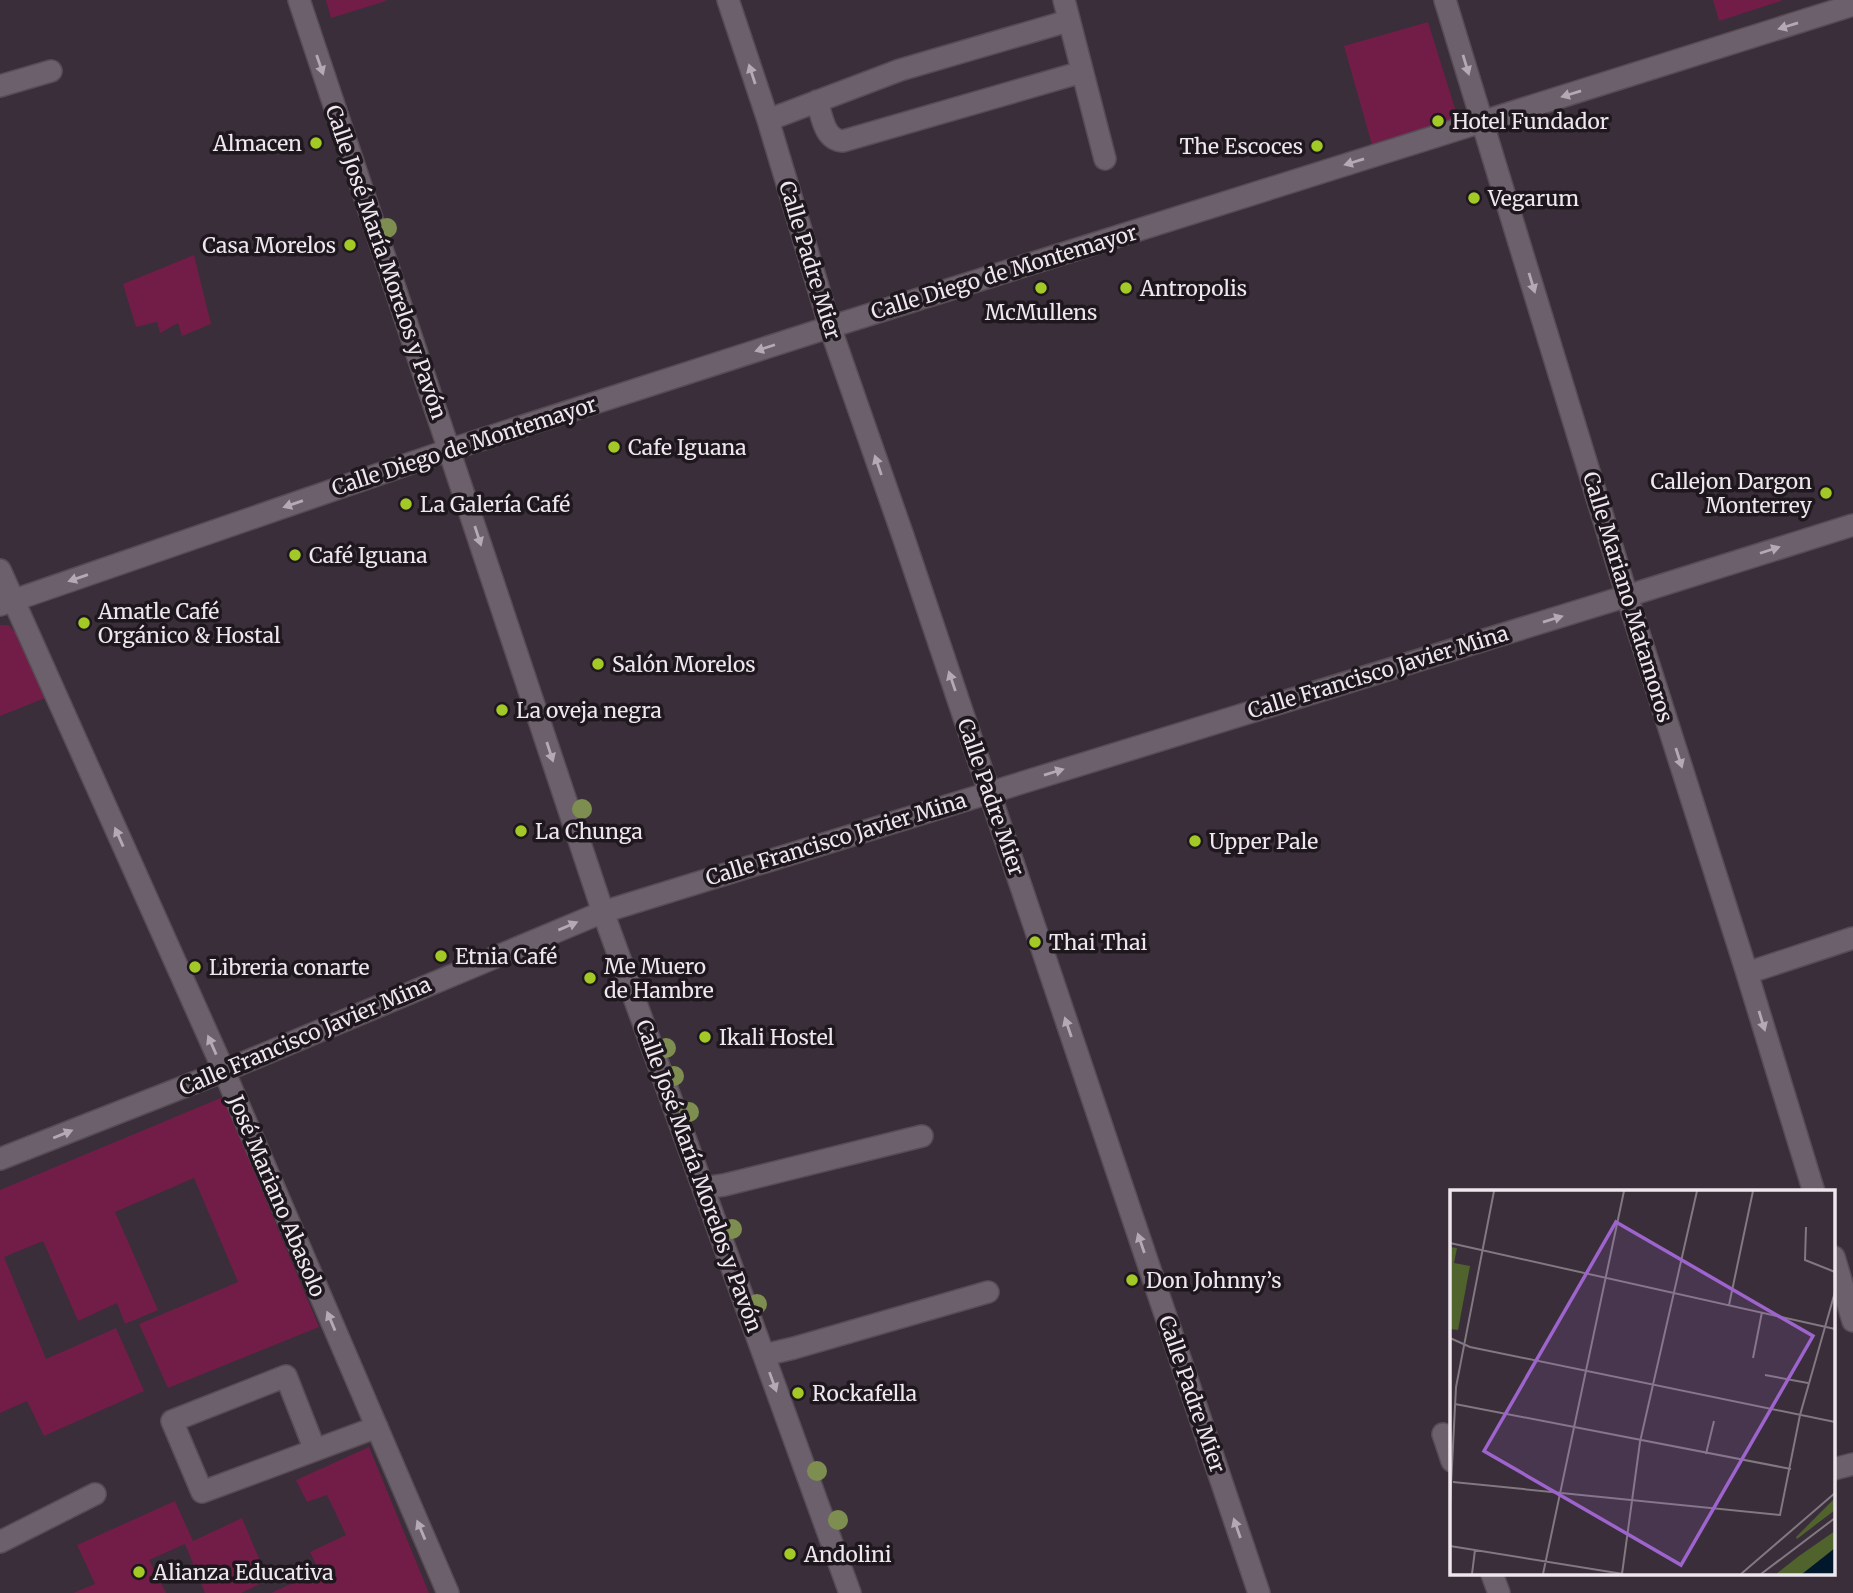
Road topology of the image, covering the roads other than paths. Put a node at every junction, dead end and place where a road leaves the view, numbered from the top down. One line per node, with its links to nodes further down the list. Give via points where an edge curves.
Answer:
1 (299, 0): 14 (street, Calle José María Morelos y Pavón, one-way to 14)
2 (728, 0): 10 (street, Calle Padre Mier, one-way to 2)
3 (1446, 0): 11 (street, Calle Mariano Matamoros, one-way to 11)
4 (1853, 5): 11 (street, Calle Diego de Montemayor, one-way to 11)
5 (1066, 10): 7 (street); 9 (street)
6 (51, 71): 8 (street)
7 (1082, 72): 9 (street, via 843,141 831,138); 12 (street)
8 (0, 86)
9 (817, 101): 10 (street)
10 (768, 120): 13 (street, Calle Padre Mier)
11 (1483, 122): 13 (street, Calle Diego de Montemayor, one-way to 13); 17 (street, Calle Mariano Matamoros, one-way to 17)
12 (1105, 159)
13 (830, 327): 14 (street, Calle Diego de Montemayor, one-way to 14); 19 (street, Calle Padre Mier, one-way to 13)
14 (449, 450): 18 (street, Calle Diego de Montemayor, one-way to 18); 20 (street, Calle José María Morelos y Pavón, one-way to 20)
15 (1853, 525): 17 (street, Calle Francisco Javier Mina, one-way to 15)
16 (0, 570): 18 (street, José Mariano Abasolo)
17 (1627, 596): 19 (street, Calle Francisco Javier Mina, one-way to 17); 22 (street, Calle Mariano Matamoros, one-way to 22)
18 (7, 603): 23 (street, José Mariano Abasolo, one-way to 18)
19 (989, 792): 20 (street, Calle Francisco Javier Mina); 43 (street, Calle Padre Mier, one-way to 19)
20 (603, 912): 23 (street, Calle Francisco Javier Mina, one-way to 20); 26 (street, Calle José María Morelos y Pavón)
21 (1853, 938): 22 (street)
22 (1747, 973): 27 (street, Calle Mariano Matamoros, one-way to 27)
23 (224, 1070): 25 (street, Calle Francisco Javier Mina, one-way to 23); 32 (street, José Mariano Abasolo, one-way to 23)
24 (922, 1136): 26 (street)
25 (0, 1159)
26 (703, 1188): 31 (street, Calle José María Morelos y Pavón)
27 (1813, 1190)
28 (1836, 1264): 30 (street)
29 (988, 1292): 31 (street)
30 (1853, 1321)
31 (764, 1354): 42 (street, Calle José María Morelos y Pavón, one-way to 42)
32 (377, 1427): 34 (street); 41 (street, José Mariano Abasolo, one-way to 32)
33 (1443, 1434): 35 (street)
34 (315, 1450): 34 (street, via 202,1492 172,1421 286,1376)
35 (1450, 1455)
36 (1853, 1464): 37 (street)
37 (1836, 1468)
38 (95, 1494): 39 (street)
39 (0, 1542)
40 (1493, 1576): 44 (street)
41 (448, 1593)
42 (850, 1593)
43 (1259, 1593)
44 (1499, 1593)

